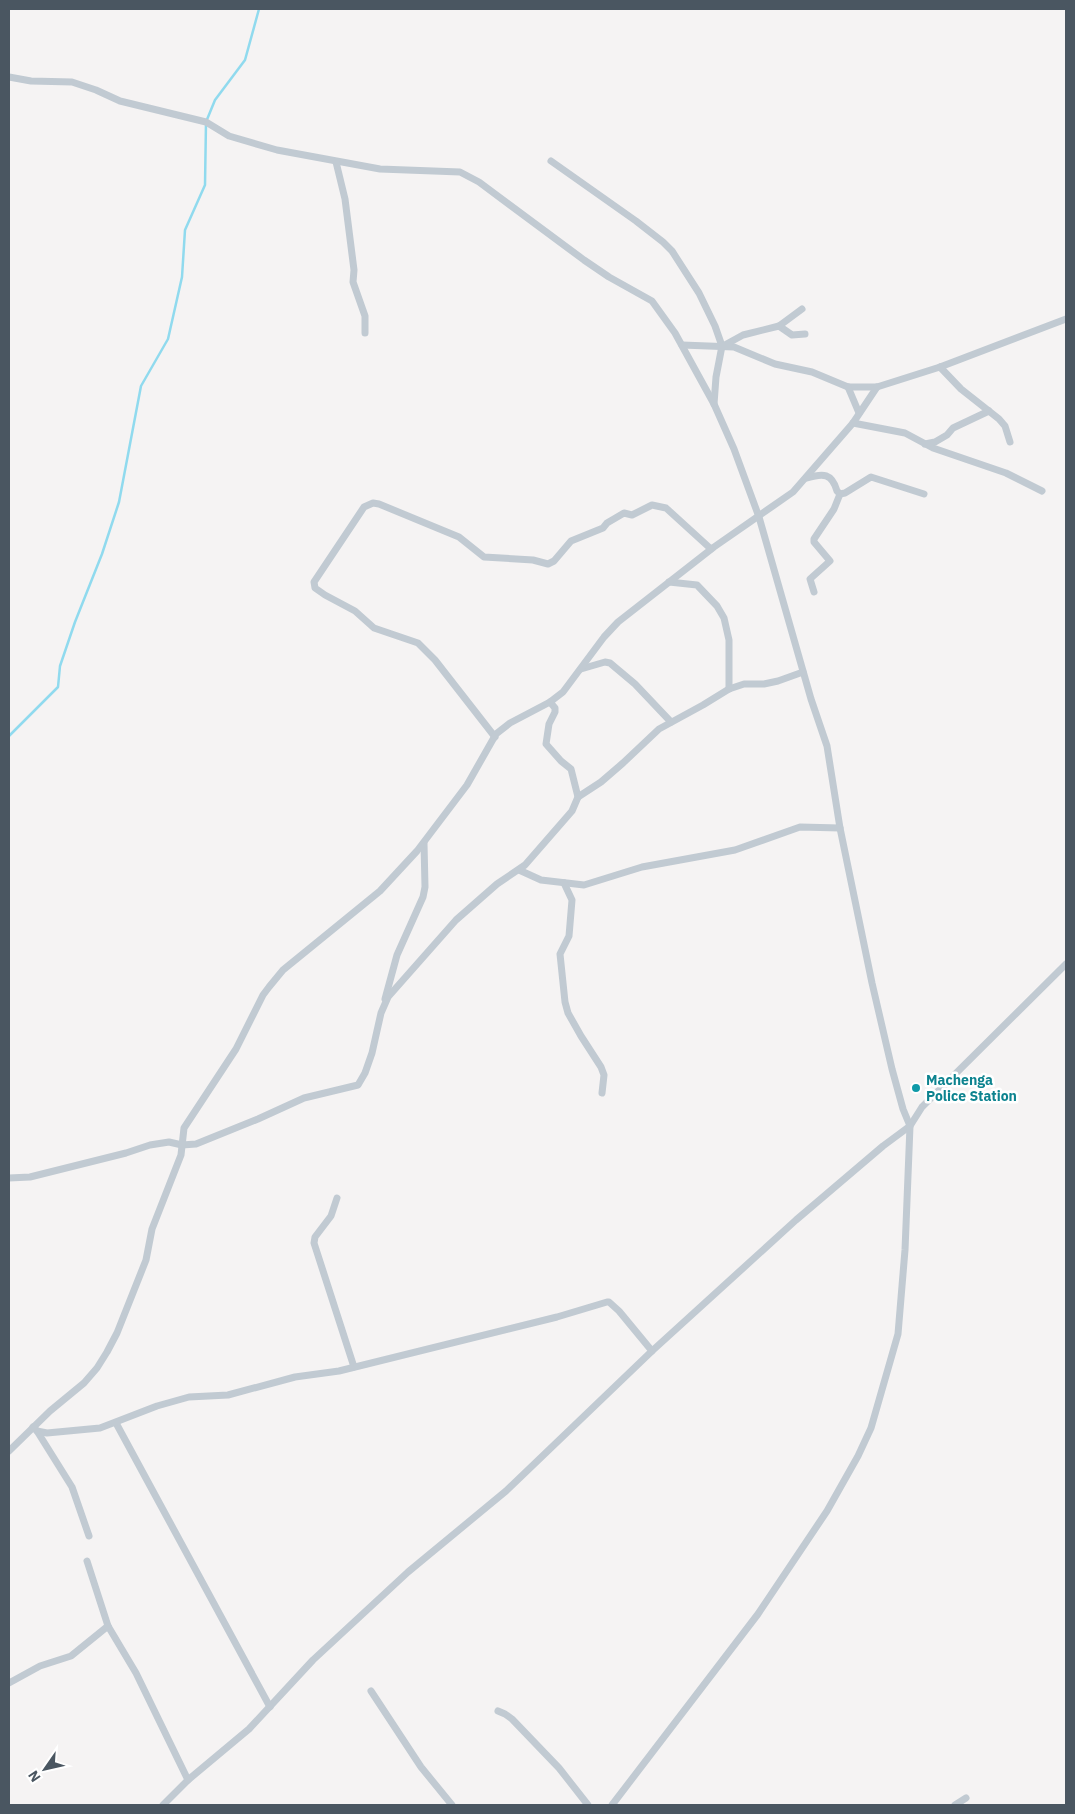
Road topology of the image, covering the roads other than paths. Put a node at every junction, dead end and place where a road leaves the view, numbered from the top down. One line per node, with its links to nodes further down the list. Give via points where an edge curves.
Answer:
1 (9, 77): 3 (street, via 72,82 120,101 206,122 242,140)
2 (551, 161): 10 (street, via 664,242 699,293)
3 (336, 162): 7 (street, via 345,199 353,282 365,316); 9 (street, via 380,169 447,170 471,177 609,277 652,300)
4 (802, 309): 6 (street)
5 (1066, 319): 11 (street)
6 (779, 326): 8 (street, via 792,335); 10 (street, via 743,335)
7 (365, 333)
8 (805, 334)
9 (682, 345): 10 (street); 14 (street)
10 (722, 346): 12 (street, via 734,347 775,364 812,372); 14 (street)
11 (940, 367): 13 (street); 15 (street)
12 (848, 387): 13 (street); 16 (street)
13 (877, 387): 16 (street)
14 (714, 404): 24 (street)
15 (989, 411): 18 (street, via 1005,426); 19 (street, via 953,428 935,442)
16 (859, 413): 17 (street)
17 (853, 423): 19 (street, via 905,433); 20 (street)
18 (1010, 442)
19 (925, 444): 21 (street, via 1006,473)
20 (806, 478): 22 (street, via 826,475); 24 (street)
21 (1042, 491)
22 (840, 494): 23 (street, via 871,477); 27 (street, via 814,539 830,561 810,579)
23 (924, 494)
24 (759, 517): 25 (street); 29 (street)
25 (711, 549): 26 (street); 33 (street, via 666,508 655,505 632,515 624,513 602,528 571,542 548,564 484,557 458,537 438,528 372,502 364,507 314,582 315,588 355,611 374,628 418,643)
26 (669, 582): 28 (street, via 618,622); 30 (street, via 697,585 724,618 729,640)
27 (814, 592)
28 (581, 669): 31 (street, via 563,692); 32 (street, via 610,663)
29 (803, 672): 30 (street, via 778,681 744,684); 35 (street, via 827,746)
30 (730, 689): 32 (street)
31 (550, 702): 33 (street, via 510,723); 34 (street, via 555,712 549,724 546,744 571,769)
32 (671, 722): 34 (street, via 650,735 601,782)
33 (495, 737): 36 (street, via 467,785)
34 (578, 797): 37 (street, via 572,811)
35 (840, 828): 38 (street, via 800,826 735,850 642,868 584,885); 42 (street, via 889,1060)
36 (424, 843): 40 (street, via 423,897 397,955); 43 (street, via 380,891 283,970 269,987 236,1050 187,1122)
37 (519, 870): 38 (street, via 541,880); 40 (street, via 497,884 456,920)
38 (564, 883): 41 (street, via 572,900 569,936 560,954 565,1002 568,1013 601,1067 604,1075)
39 (1066, 964): 42 (street, via 922,1107)
40 (384, 1004): 43 (street, via 372,1053 358,1085 304,1098 196,1144)
41 (602, 1093)
42 (910, 1126): 46 (street, via 796,1220); 63 (street, via 898,1334 871,1428 828,1511 758,1614)
43 (182, 1144): 44 (street, via 150,1145 30,1177); 49 (street, via 181,1155 152,1229 146,1260 117,1333 97,1368)
44 (9, 1178)
45 (337, 1198): 47 (street, via 331,1216 314,1243)
46 (652, 1351): 47 (street, via 619,1311 607,1302); 56 (street, via 506,1491 408,1572 313,1660)
47 (354, 1367): 48 (street, via 304,1375 228,1395 189,1397)
48 (116, 1423): 49 (street, via 46,1434); 56 (street)
49 (35, 1429): 50 (street); 51 (street, via 72,1487)
50 (9, 1451)
51 (89, 1536)
52 (86, 1561): 53 (street)
53 (108, 1626): 54 (street, via 71,1656 40,1666); 58 (street, via 136,1673)
54 (9, 1683)
55 (371, 1691): 61 (street, via 421,1767)
56 (270, 1707): 58 (street, via 232,1745)
57 (498, 1711): 62 (street, via 519,1726)
58 (188, 1780): 60 (street)
59 (966, 1798): 64 (street)
60 (163, 1805)
61 (452, 1805)
62 (588, 1805)
63 (612, 1805)
64 (956, 1805)

